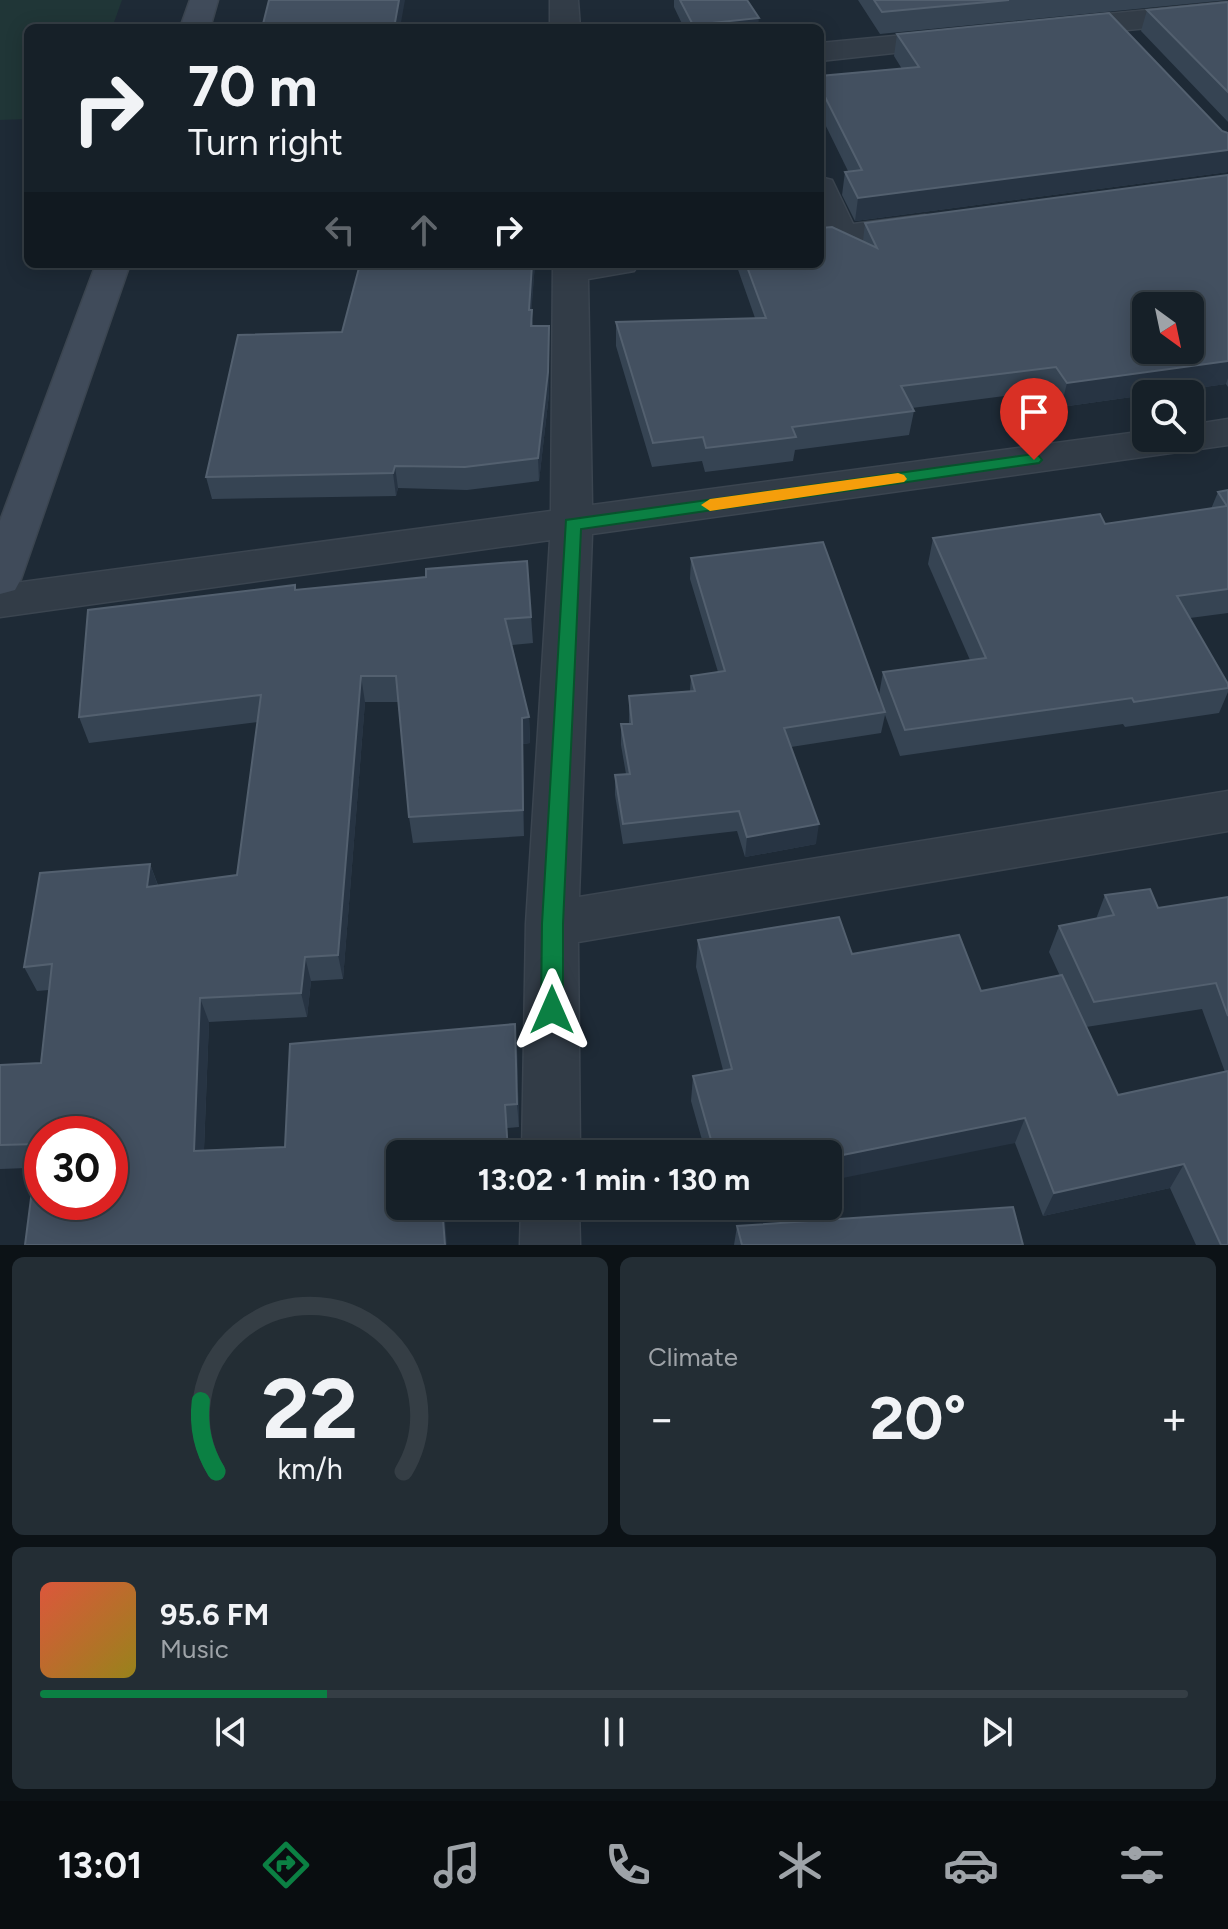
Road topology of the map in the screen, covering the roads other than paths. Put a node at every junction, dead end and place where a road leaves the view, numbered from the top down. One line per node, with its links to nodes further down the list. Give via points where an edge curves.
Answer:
1 (204, 0): 5 (street)
2 (564, 0): 6 (street)
3 (1228, 11): 4 (street)
4 (1113, 23): 7 (street); 9 (street)
5 (196, 24)
6 (565, 24)
7 (1036, 30)
8 (989, 35): 10 (street)
9 (1134, 45)
10 (824, 52)
11 (824, 207): 13 (street)
12 (949, 222): 13 (street)
13 (830, 238)
14 (112, 268): 20 (street)
15 (570, 268): 19 (street)
16 (1228, 432): 17 (street)
17 (1204, 436)
18 (1132, 446): 19 (street)
19 (572, 524): 21 (street); 23 (street)
20 (0, 579)
21 (0, 601)
22 (1228, 811): 23 (street)
23 (552, 924): 24 (street)
24 (551, 1140)
25 (550, 1220): 26 (street)
26 (550, 1245)

